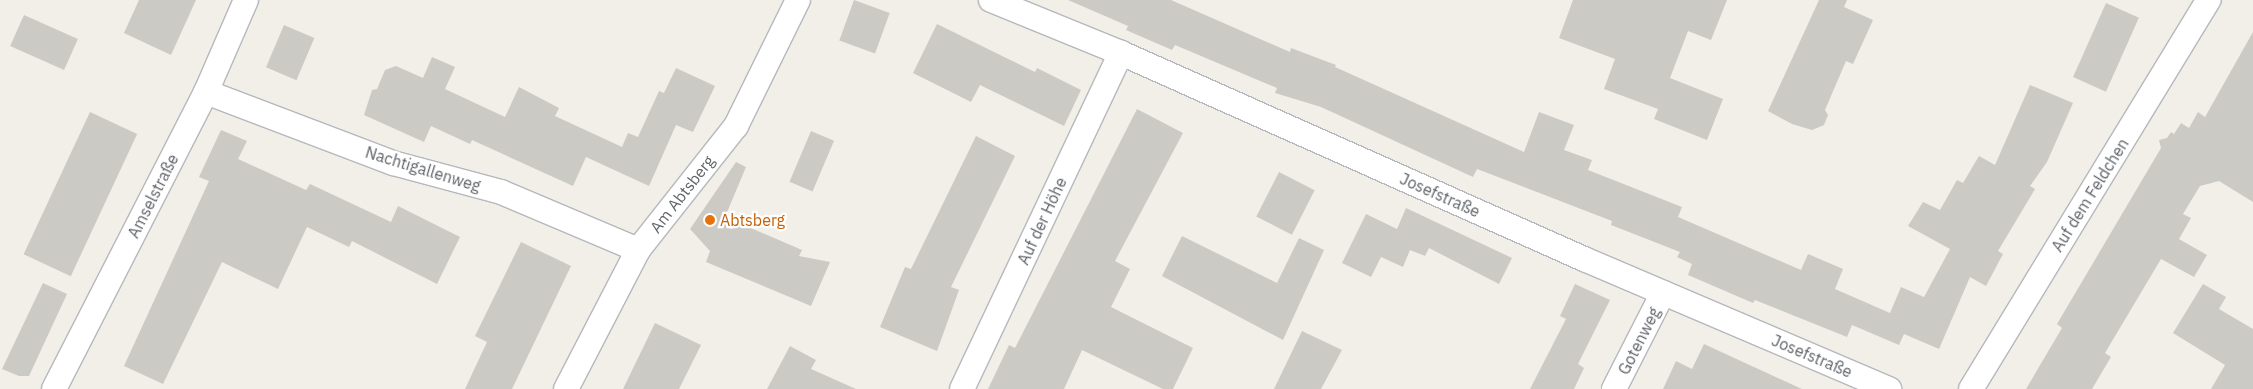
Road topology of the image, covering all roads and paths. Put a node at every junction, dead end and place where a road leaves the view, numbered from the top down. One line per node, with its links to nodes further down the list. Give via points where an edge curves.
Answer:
1 (246, 0): 6 (street, Amselstraße)
2 (798, 0): 7 (street, Am Abtsberg, via 736,126)
3 (991, 0): 5 (street, Josefstraße)
4 (2208, 0): 14 (street, Auf dem Feldchen)
5 (1121, 53): 8 (street, Josefstraße); 11 (street, Auf der Höhe)
6 (206, 92): 7 (street, Nachtigallenweg, via 392,163 500,192); 9 (street, Amselstraße)
7 (638, 250): 10 (street, Am Abtsberg)
8 (1663, 293): 12 (street, Gotenweg); 13 (street, Josefstraße)
9 (54, 389)
10 (566, 389)
11 (962, 389)
12 (1614, 389)
13 (1889, 389)
14 (1971, 389)

